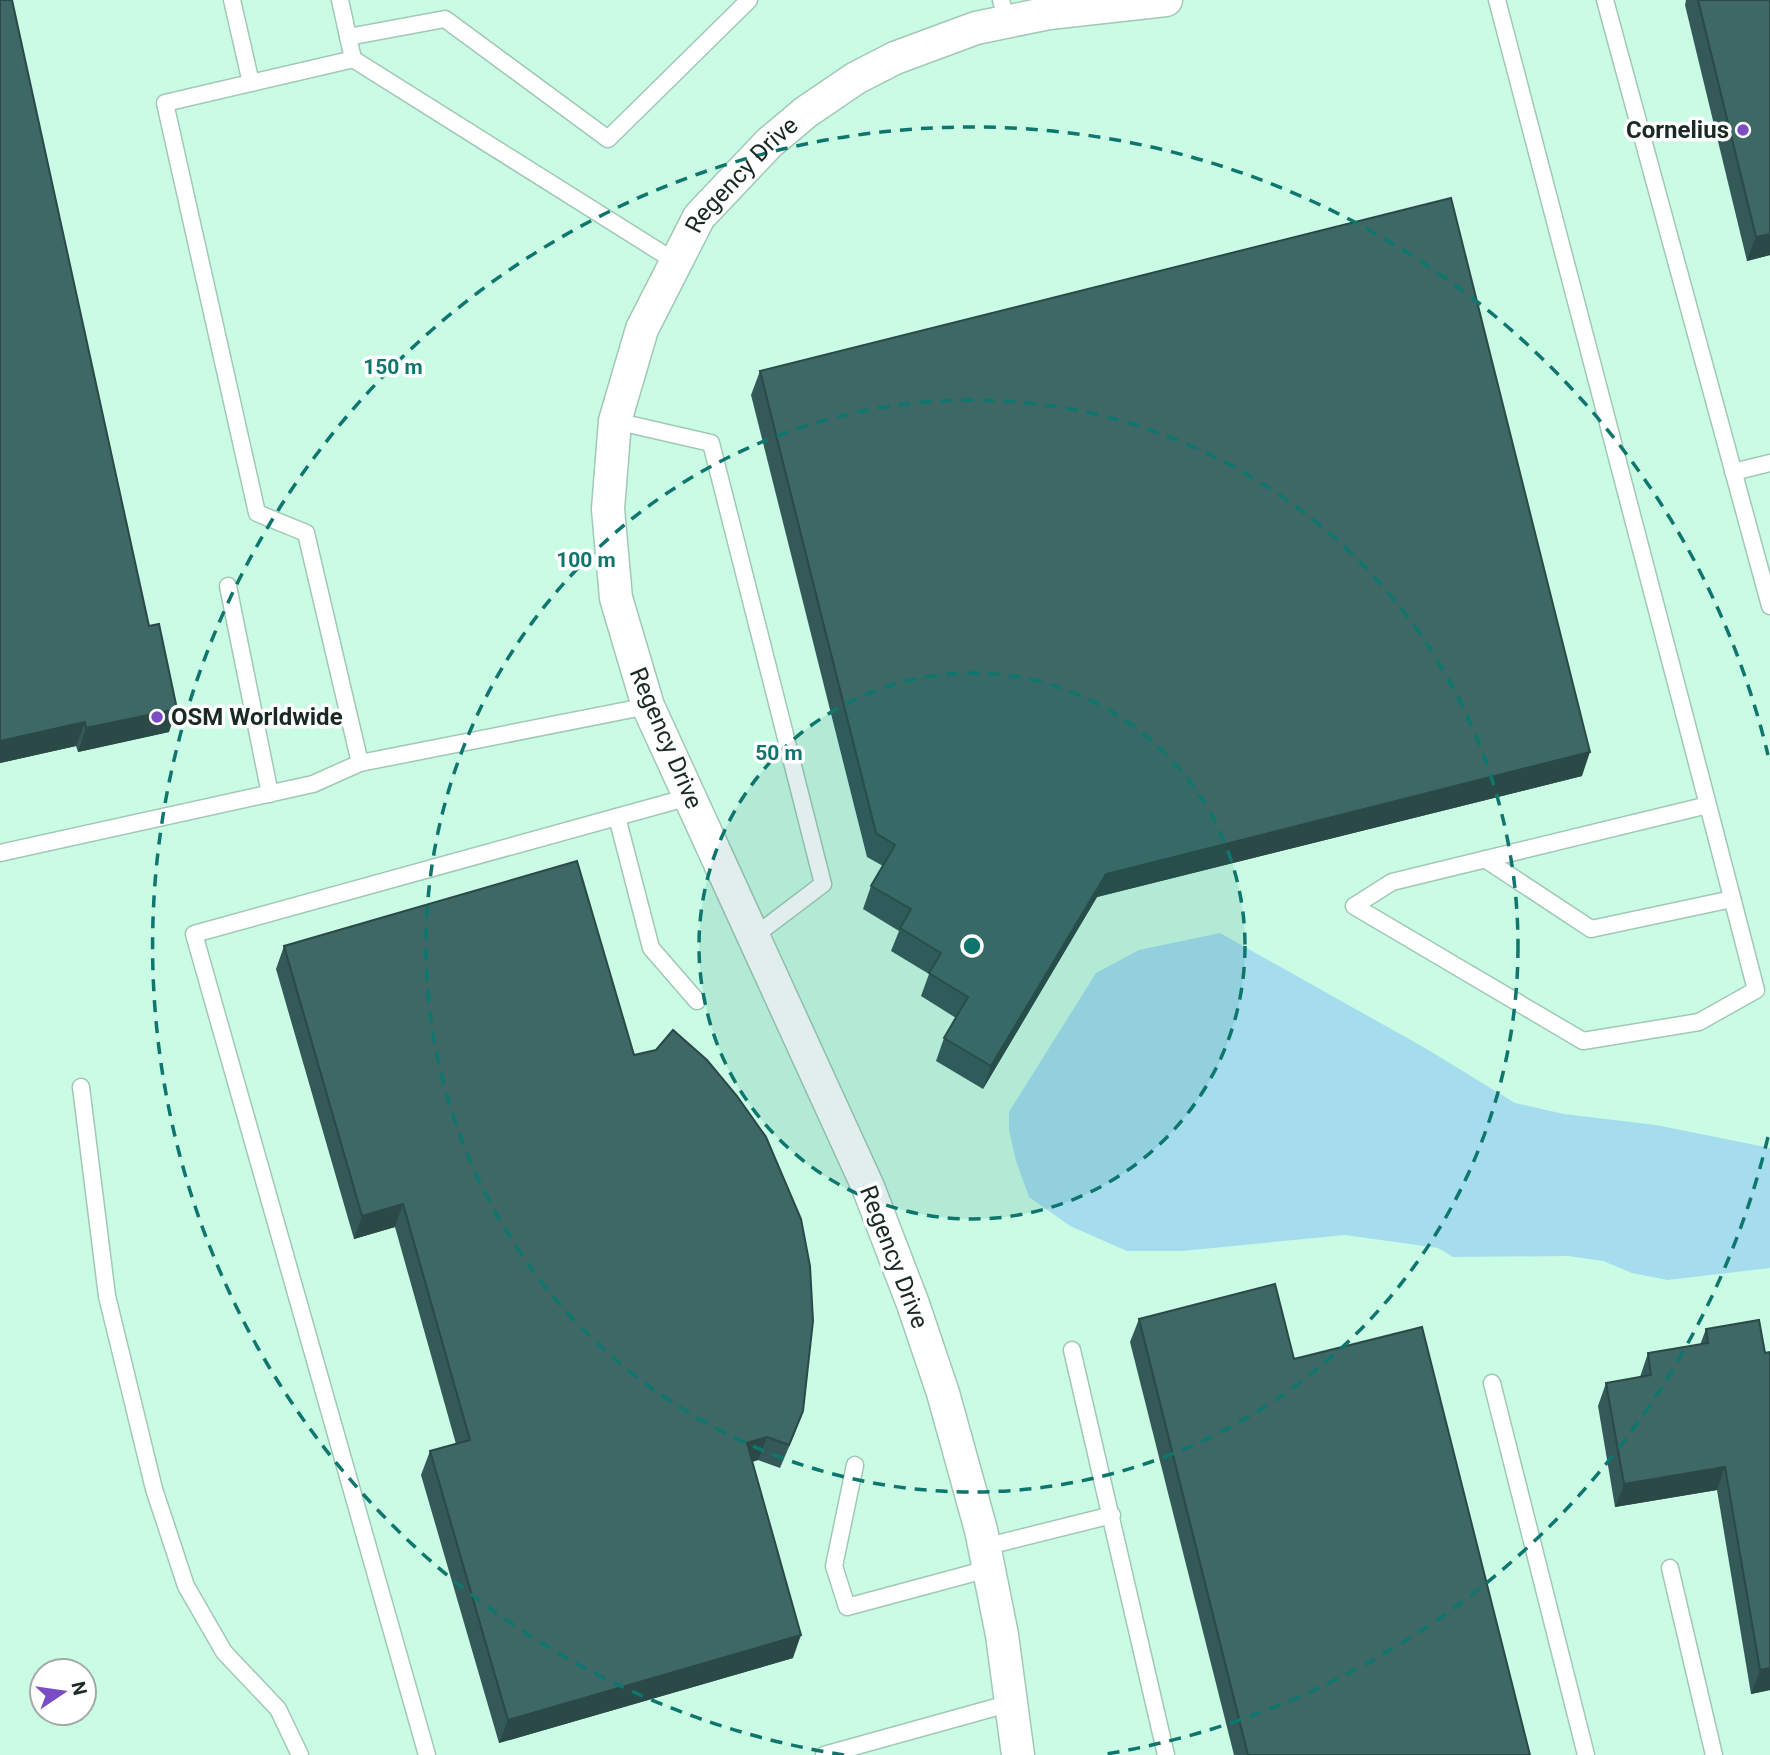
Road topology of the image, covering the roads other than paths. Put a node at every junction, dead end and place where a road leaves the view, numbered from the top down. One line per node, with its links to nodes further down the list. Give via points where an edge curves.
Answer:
1 (232, 0): 10 (lane)
2 (340, 0): 8 (lane)
3 (749, 0): 8 (lane, via 608,139 445,19)
4 (1166, 0): 7 (street, Regency Drive, via 1049,13)
5 (1497, 0): 22 (lane)
6 (1605, 0): 14 (lane)
7 (1004, 11): 11 (street, Regency Drive, via 976,28 895,58 806,112 769,143 699,217)
8 (348, 37): 9 (lane)
9 (354, 60): 10 (lane); 11 (lane)
10 (251, 83): 19 (lane, via 165,103 257,513 306,533)
11 (676, 262): 12 (street, Regency Drive, via 642,329)
12 (615, 421): 18 (street, Regency Drive, via 610,543 620,617); 27 (lane, via 711,443 823,884)
13 (1770, 463): 14 (lane)
14 (1733, 472): 15 (lane)
15 (1764, 559): 17 (lane)
16 (228, 586): 20 (lane)
17 (1770, 606)
18 (648, 706): 19 (lane); 21 (street, Regency Drive)
19 (360, 763): 20 (lane, via 313,784)
20 (270, 794): 24 (lane)
21 (689, 797): 23 (lane); 27 (street, Regency Drive)
22 (1708, 805): 25 (lane); 26 (lane)
23 (617, 817): 28 (lane, via 651,948); 38 (lane, via 194,934)
24 (0, 853)
25 (1485, 859): 26 (lane, via 1591,929); 26 (lane, via 1392,882 1354,906 1583,1041 1699,1022 1756,990)
26 (1732, 899)
27 (753, 937): 34 (street, Regency Drive, via 868,1187 914,1304)
28 (697, 1002)
29 (81, 1087): 37 (lane, via 107,1296 155,1489 186,1586 224,1651 278,1709)
30 (1072, 1350): 33 (lane)
31 (1492, 1383): 42 (lane)
32 (855, 1465): 34 (lane, via 834,1566 847,1607)
33 (1112, 1516): 34 (lane); 41 (lane)
34 (986, 1558): 36 (street, Regency Drive)
35 (1670, 1568): 43 (lane)
36 (1011, 1703): 39 (lane); 40 (street, Regency Drive)
37 (300, 1755)
38 (427, 1755)
39 (824, 1755)
40 (1018, 1755)
41 (1166, 1755)
42 (1586, 1755)
43 (1714, 1755)

